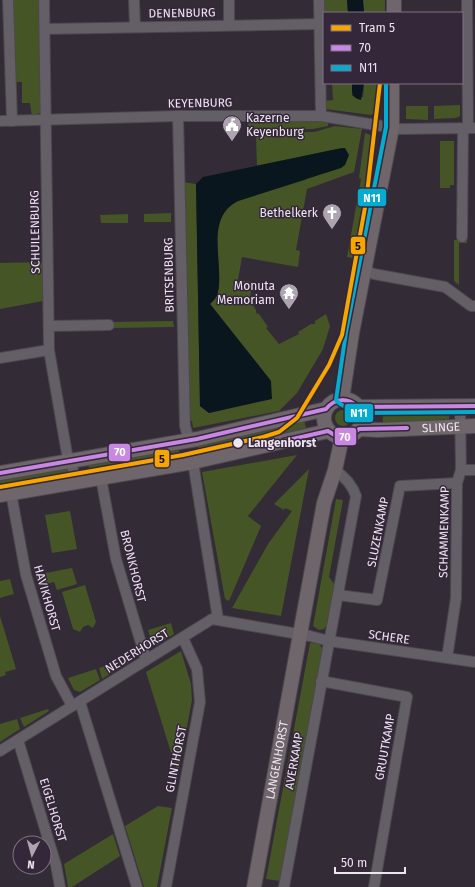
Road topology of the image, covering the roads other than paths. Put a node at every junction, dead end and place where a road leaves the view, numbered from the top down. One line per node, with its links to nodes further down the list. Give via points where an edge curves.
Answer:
1 (8, 0): 17 (street)
2 (44, 0): 12 (street, SCHUILENBURG)
3 (134, 0): 11 (street)
4 (229, 0): 10 (street)
5 (319, 0): 9 (street)
6 (394, 0): 8 (main road)
7 (467, 0): 20 (street)
8 (394, 12)
9 (319, 24): 10 (street, DENENBURG); 15 (street)
10 (229, 25): 11 (street, DENENBURG)
11 (134, 27): 12 (street, DENENBURG)
12 (45, 29): 16 (street, SCHUILENBURG)
13 (392, 84): 19 (main road)
14 (178, 116): 15 (street, KEYENBURG); 16 (street, KEYENBURG); 37 (street, BRITSENBURG)
15 (321, 116): 19 (street, KEYENBURG)
16 (47, 119): 17 (street, KEYENBURG); 25 (street, SCHUILENBURG)
17 (12, 120): 18 (street, KEYENBURG)
18 (0, 121)
19 (396, 128): 20 (street, KEYENBURG); 22 (main road)
20 (469, 128): 21 (street)
21 (462, 237)
22 (362, 269): 23 (street, via 374,274 445,287 470,306); 28 (main road)
23 (475, 306)
24 (109, 325): 25 (street)
25 (50, 326): 26 (street, SCHUILENBURG)
26 (49, 350): 27 (street); 39 (street, SCHUILENBURG, via 67,454)
27 (0, 358)
28 (342, 399): 31 (main road, via 351,401); 32 (main road, via 333,402)
29 (460, 406): 30 (main road, SLINGE); 31 (main road, SLINGE); 33 (street, SCHAMMENKAMP)
30 (475, 406)
31 (358, 407): 35 (main road, via 362,419)
32 (326, 409): 36 (main road, via 324,422); 37 (main road)
33 (460, 426): 34 (main road, SLINGE); 35 (main road, SLINGE); 41 (street, SCHAMMENKAMP)
34 (475, 426)
35 (359, 429): 38 (main road, via 352,435)
36 (328, 431): 38 (main road); 40 (main road)
37 (187, 437): 39 (main road)
38 (342, 437): 44 (main road, LANGENHORST)
39 (71, 461): 43 (main road); 46 (street)
40 (193, 465): 45 (main road); 50 (street)
41 (461, 470): 42 (street); 47 (street, SCHAMMENKAMP)
42 (475, 470)
43 (0, 473)
44 (340, 473): 49 (street, via 353,487 356,496); 51 (main road, LANGENHORST, via 324,503)
45 (101, 478): 46 (main road); 55 (street, BRONKHORST, via 116,559)
46 (76, 483): 48 (main road)
47 (457, 483): 49 (street, SLUZENKAMP, via 400,486 377,600); 54 (street, SCHAMMENKAMP, via 456,598)
48 (6, 494): 58 (street, HAVIKHORST, via 26,575 56,676)
49 (338, 595): 53 (street)
50 (218, 619): 51 (street); 52 (street, NEDERHORST, via 212,619)
51 (300, 634): 53 (street, SCHERE); 64 (main road, LANGENHORST)
52 (183, 638): 55 (street, NEDERHORST); 63 (street, GLINTHORST, via 196,669 200,702)
53 (329, 641): 54 (street, SCHERE); 57 (street, AVERKAMP)
54 (447, 658): 56 (street, SCHERE)
55 (146, 660): 58 (street, NEDERHORST)
56 (475, 662)
57 (321, 681): 65 (street, AVERKAMP); 66 (street, GRUUTKAMP, via 407,697)
58 (76, 704): 59 (street, NEDERHORST); 62 (street, HAVIKHORST)
59 (18, 740): 60 (street, NEDERHORST); 61 (street, EIGELHORST, via 56,865)
60 (0, 751)
61 (60, 887)
62 (137, 887)
63 (166, 887)
64 (254, 887)
65 (284, 887)
66 (374, 887)

